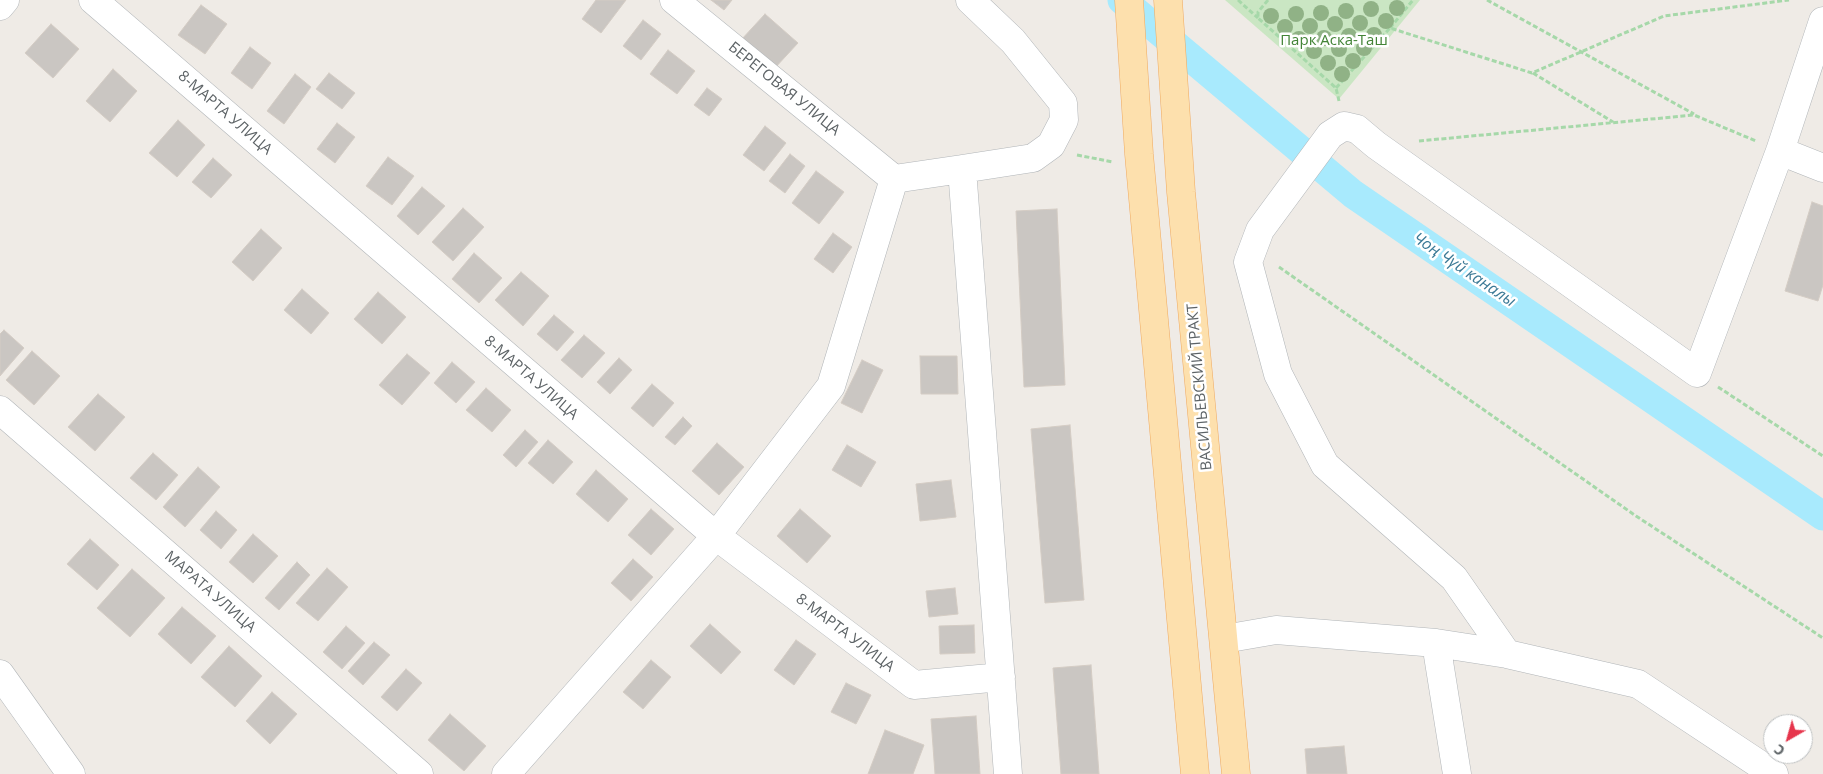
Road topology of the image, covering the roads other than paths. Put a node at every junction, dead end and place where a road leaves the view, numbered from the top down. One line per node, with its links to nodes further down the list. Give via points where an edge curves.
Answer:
1 (5, 0): 7 (street)
2 (93, 0): 14 (street, 8-МАРТА УЛИЦА)
3 (674, 0): 12 (street, БЕРЕГОВАЯ УЛИЦА)
4 (970, 0): 11 (street, via 1014,41 1063,103 1064,120 1051,145 1033,158)
5 (1129, 0): 24 (main road, via 1140,161)
6 (1168, 0): 15 (main road, ВАСИЛЬЕВСКИЙ ТРАКТ, via 1181,192)
7 (0, 6)
8 (1823, 21): 9 (street)
9 (1780, 151): 10 (street); 17 (street, via 1697,373 1357,129 1337,130 1256,239 1248,262 1278,374 1325,465 1454,578)
10 (1823, 168)
11 (962, 169): 12 (street); 19 (street)
12 (894, 178): 14 (street, via 831,386)
13 (0, 410): 21 (street, МАРАТА УЛИЦА)
14 (716, 536): 19 (street, 8-МАРТА УЛИЦА, via 914,685); 22 (street)
15 (1224, 639): 16 (street, via 1276,630); 25 (main road, ВАСИЛЬЕВСКИЙ ТРАКТ)
16 (1436, 643): 17 (street); 26 (street)
17 (1507, 654): 27 (street, via 1638,684)
18 (0, 674): 20 (street)
19 (1001, 677): 23 (street)
20 (71, 774)
21 (419, 774)
22 (506, 774)
23 (1008, 774)
24 (1194, 774)
25 (1236, 774)
26 (1457, 774)
27 (1774, 774)

